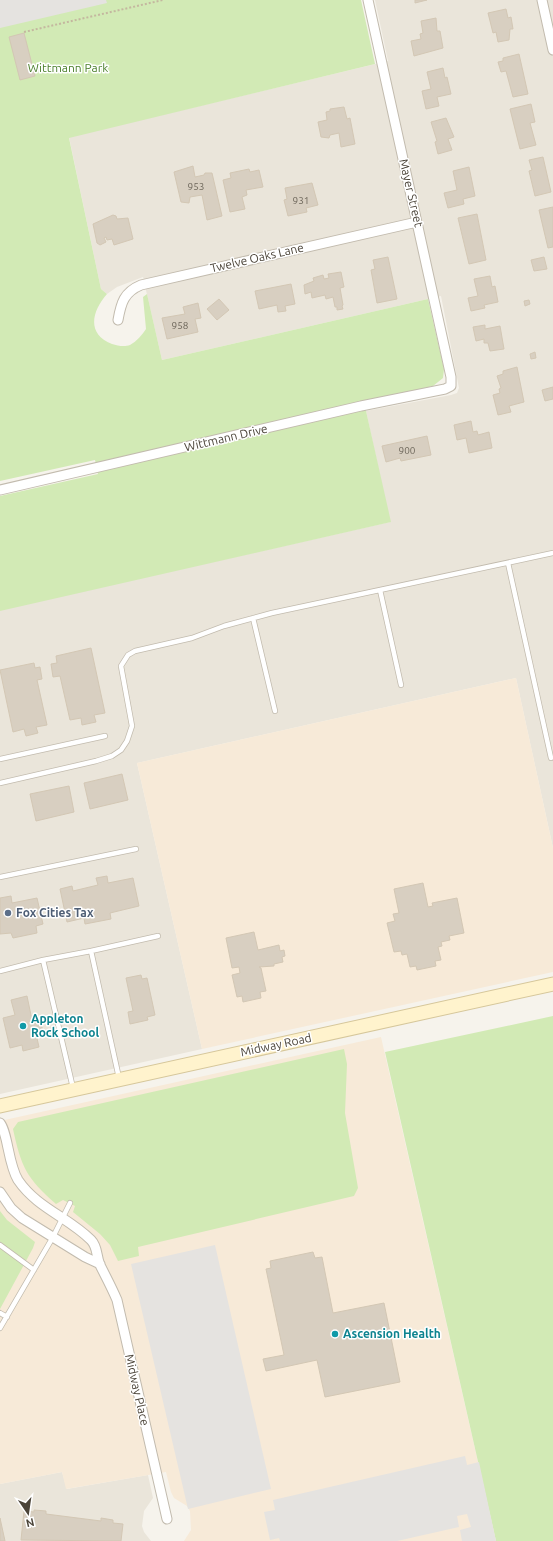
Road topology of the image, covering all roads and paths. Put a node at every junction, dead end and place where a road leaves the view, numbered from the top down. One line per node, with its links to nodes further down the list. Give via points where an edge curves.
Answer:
1 (163, 0): 4 (path)
2 (368, 0): 6 (street, Mayer Street)
3 (542, 0): 5 (street)
4 (24, 32)
5 (553, 50)
6 (417, 222): 7 (street, Twelve Oaks Lane, via 141,285 125,295); 8 (street, Mayer Street)
7 (118, 320)
8 (451, 386): 9 (street, Wittmann Drive)
9 (0, 490)
10 (553, 553): 11 (lane)
11 (508, 562): 12 (lane); 17 (lane)
12 (380, 590): 13 (lane); 14 (lane)
13 (254, 618): 15 (lane); 19 (lane, via 128,655 121,666 132,726 127,741 112,756)
14 (401, 685)
15 (275, 711)
16 (106, 736): 18 (lane)
17 (551, 758)
18 (0, 759)
19 (0, 783)
20 (136, 849): 21 (lane)
21 (0, 877)
22 (158, 936): 23 (lane)
23 (91, 951): 24 (lane); 27 (lane)
24 (43, 960): 25 (lane); 28 (lane)
25 (0, 971)
26 (553, 984): 27 (main road, Midway Road)
27 (119, 1079): 28 (main road, Midway Road)
28 (74, 1089): 29 (main road, Midway Road)
29 (0, 1106)
30 (0, 1122): 33 (street, Midway Place, via 8,1154 18,1179 36,1200)
31 (0, 1192): 34 (street, via 22,1218)
32 (70, 1203): 33 (lane)
33 (62, 1219): 34 (lane); 36 (street, Midway Place, via 92,1240 97,1248)
34 (53, 1237): 36 (street); 37 (lane)
35 (0, 1245): 37 (lane)
36 (100, 1264): 41 (street, Midway Place, via 117,1300)
37 (34, 1270): 39 (lane)
38 (0, 1313): 39 (lane)
39 (7, 1317): 40 (lane)
40 (0, 1328)
41 (167, 1520)

